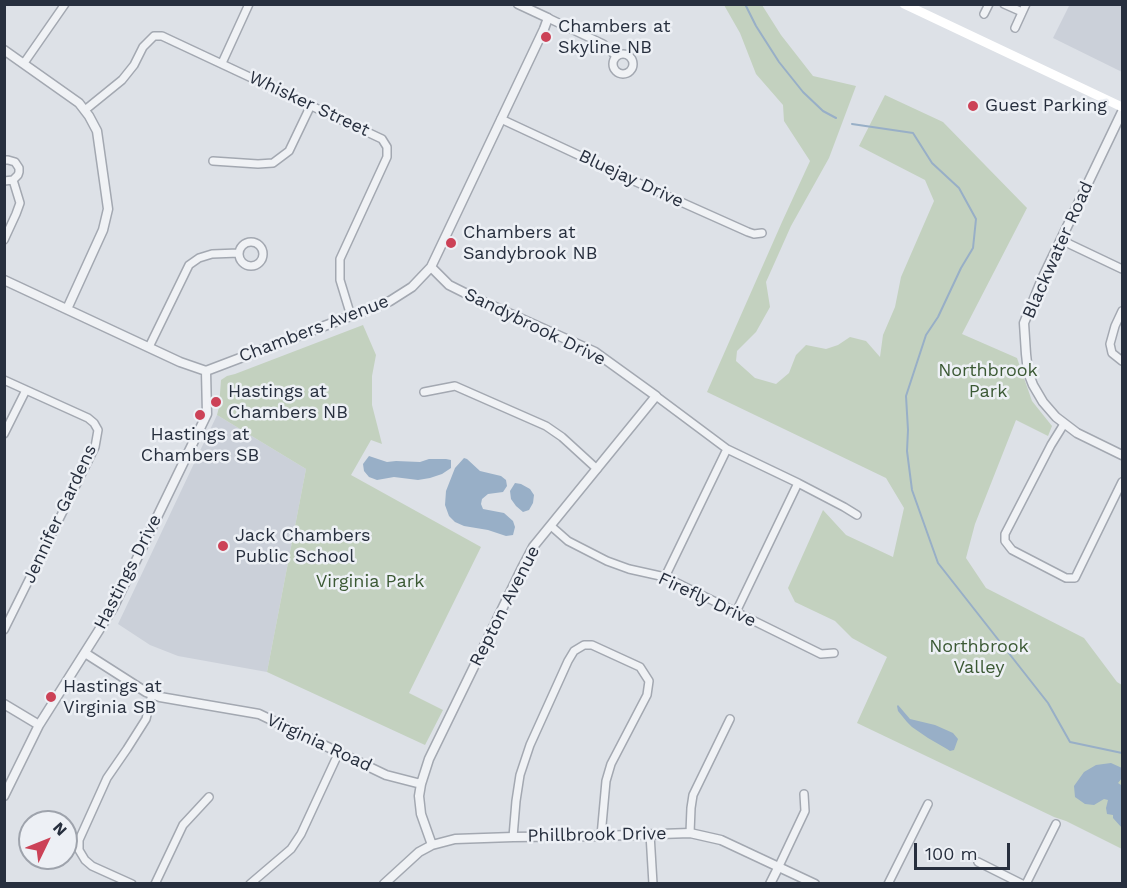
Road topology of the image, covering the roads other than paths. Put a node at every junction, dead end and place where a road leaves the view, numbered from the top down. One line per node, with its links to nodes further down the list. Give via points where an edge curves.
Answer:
1 (65, 4): 14 (street)
2 (249, 4): 15 (street)
3 (518, 4): 10 (street)
4 (904, 4): 17 (main road)
5 (989, 4): 9 (street)
6 (1004, 4): 8 (street)
7 (1026, 4): 8 (street)
8 (1022, 12): 11 (street)
9 (984, 14)
10 (548, 18): 13 (street, via 603,44); 20 (street, Chambers Avenue)
11 (1015, 28)
12 (4, 50): 14 (street)
13 (616, 56)
14 (24, 63): 18 (street)
15 (222, 63): 16 (street, Whisker Street); 18 (street, Whisker Street, via 154,36 143,46 122,80)
16 (311, 105): 22 (street, via 289,151 273,163); 34 (street, Whisker Street, via 382,139 387,147 387,157 340,259 340,280)
17 (1122, 107)
18 (85, 110): 32 (street, via 97,131 108,209 103,230)
19 (1122, 112): 27 (street, Blackwater Road)
20 (501, 119): 25 (street, Bluejay Drive, via 748,232); 29 (street, Chambers Avenue)
21 (4, 160): 23 (street, via 12,160 19,168)
22 (213, 161)
23 (13, 180): 24 (street); 26 (street, via 20,203)
24 (4, 181)
25 (762, 233)
26 (4, 240)
27 (1061, 240): 30 (street); 42 (street, Blackwater Road, via 1024,323 1028,372 1043,402)
28 (239, 253): 35 (street, via 212,254 189,265)
29 (431, 267): 34 (street, Chambers Avenue, via 412,287 390,301); 41 (street, Sandybrook Drive, via 448,285 595,352)
30 (1122, 269)
31 (4, 280): 32 (street)
32 (67, 309): 35 (street)
33 (1122, 310): 36 (street, via 1110,344 1112,353)
34 (351, 316): 37 (street, Chambers Avenue)
35 (149, 347): 37 (street)
36 (1122, 361)
37 (206, 371): 54 (street, Hastings Drive, via 207,414 113,608)
38 (4, 380): 39 (street, Jennifer Gardens)
39 (26, 390): 43 (street); 53 (street, Jennifer Gardens, via 88,418 98,430 95,447 10,610)
40 (424, 392): 46 (street, via 455,386 546,426)
41 (656, 396): 44 (street, Sandybrook Drive); 46 (street, Repton Avenue)
42 (1064, 424): 45 (street, Blackwater Road); 47 (street, via 1005,534 1012,550 1066,578 1075,578)
43 (4, 434)
44 (728, 449): 48 (street, Sandybrook Drive); 51 (street)
45 (1122, 455)
46 (597, 469): 50 (street, Repton Avenue)
47 (1122, 482)
48 (798, 483): 49 (street, Sandybrook Drive); 52 (street)
49 (857, 515)
50 (550, 526): 51 (street, Firefly Drive, via 568,541 607,561); 61 (street, Repton Avenue, via 523,566 429,759)
51 (665, 577): 52 (street, Firefly Drive)
52 (736, 612): 55 (street, Firefly Drive, via 821,654)
53 (4, 630)
54 (85, 653): 56 (street, Virginia Road); 59 (street, Hastings Drive)
55 (834, 653)
56 (152, 694): 60 (street, Virginia Road, via 259,714); 74 (street, via 146,719 106,778 79,840 79,850 92,866)
57 (4, 704): 59 (street)
58 (730, 719): 67 (street, via 693,795)
59 (39, 725): 63 (street, Hastings Drive)
60 (339, 753): 61 (street, Virginia Road, via 386,775); 76 (street, via 291,849)
61 (421, 784): 71 (street, Repton Avenue, via 422,814)
62 (804, 795): 73 (street, via 805,811)
63 (4, 796)
64 (209, 797): 75 (street, via 183,825)
65 (928, 804): 81 (street)
66 (1056, 824): 82 (street)
67 (690, 833): 68 (street, Phillbrook Drive); 73 (street, Phillbrook Drive, via 722,840)
68 (650, 834): 69 (street, Phillbrook Drive); 78 (street)
69 (601, 836): 70 (street, Phillbrook Drive); 70 (street, via 611,764 647,694 649,681 640,668 592,645 584,645 568,661 530,745 520,775)
70 (513, 837): 71 (street, Phillbrook Drive)
71 (432, 845): 77 (street, Phillbrook Drive)
72 (978, 862): 82 (street)
73 (779, 866): 79 (street); 80 (street, Phillbrook Drive)
74 (132, 884)
75 (155, 884)
76 (250, 884)
77 (384, 884)
78 (653, 884)
79 (770, 884)
80 (815, 884)
81 (888, 884)
82 (1024, 884)

